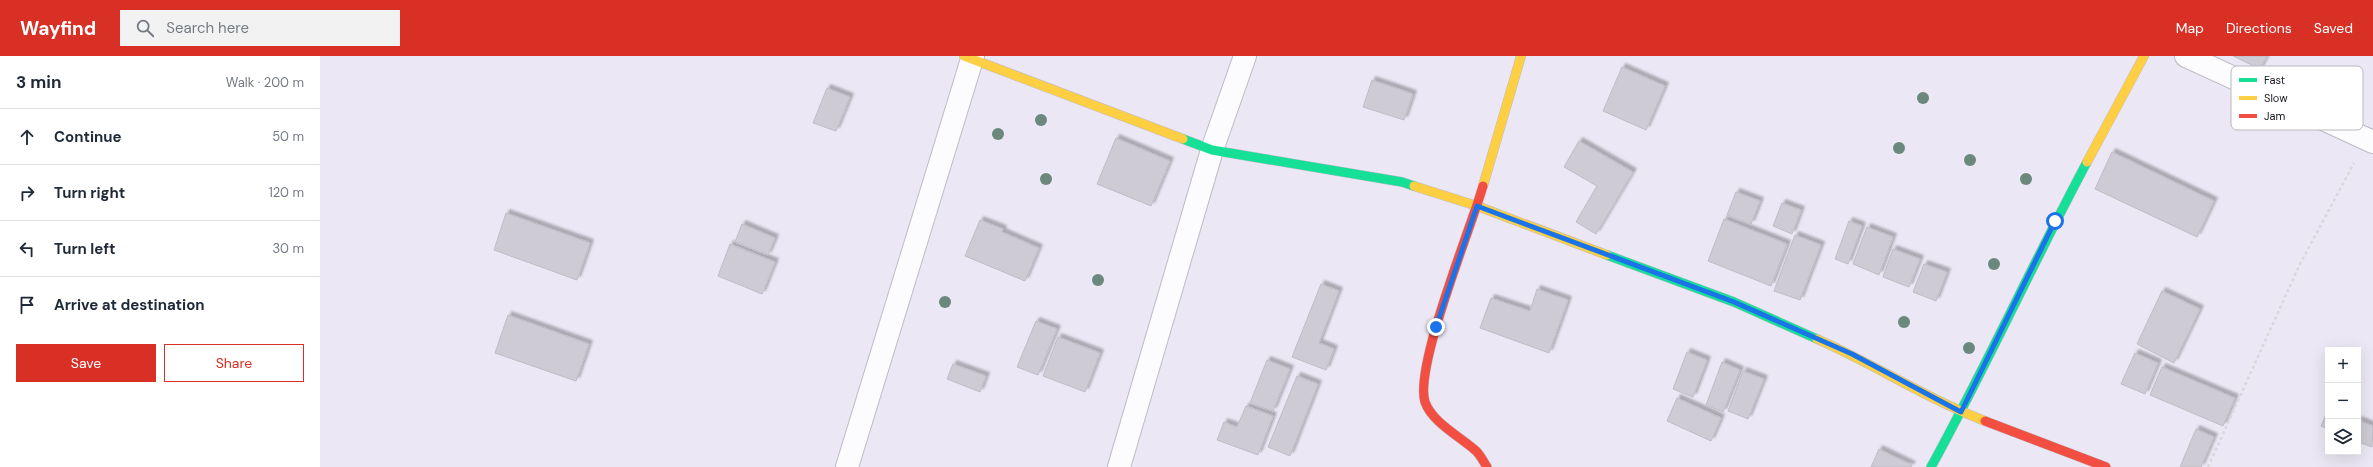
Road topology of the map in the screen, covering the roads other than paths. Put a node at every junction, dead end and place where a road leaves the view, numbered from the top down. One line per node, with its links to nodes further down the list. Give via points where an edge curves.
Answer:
1 (1244, 56): 9 (street)
2 (1521, 56): 10 (street)
3 (2144, 56): 11 (street, via 2055,221)
4 (2186, 56): 6 (street)
5 (970, 57): 9 (street); 12 (street)
6 (2231, 77)
7 (2348, 130): 8 (street)
8 (2370, 140)
9 (1212, 150): 10 (street, via 1402,182); 13 (street)
10 (1477, 206): 11 (street, via 1734,302 1852,354); 14 (street, via 1436,327 1423,382 1426,402 1436,418 1476,451)
11 (1961, 412): 15 (street); 16 (street)
12 (847, 467)
13 (1118, 467)
14 (1487, 467)
15 (1931, 467)
16 (2106, 467)

